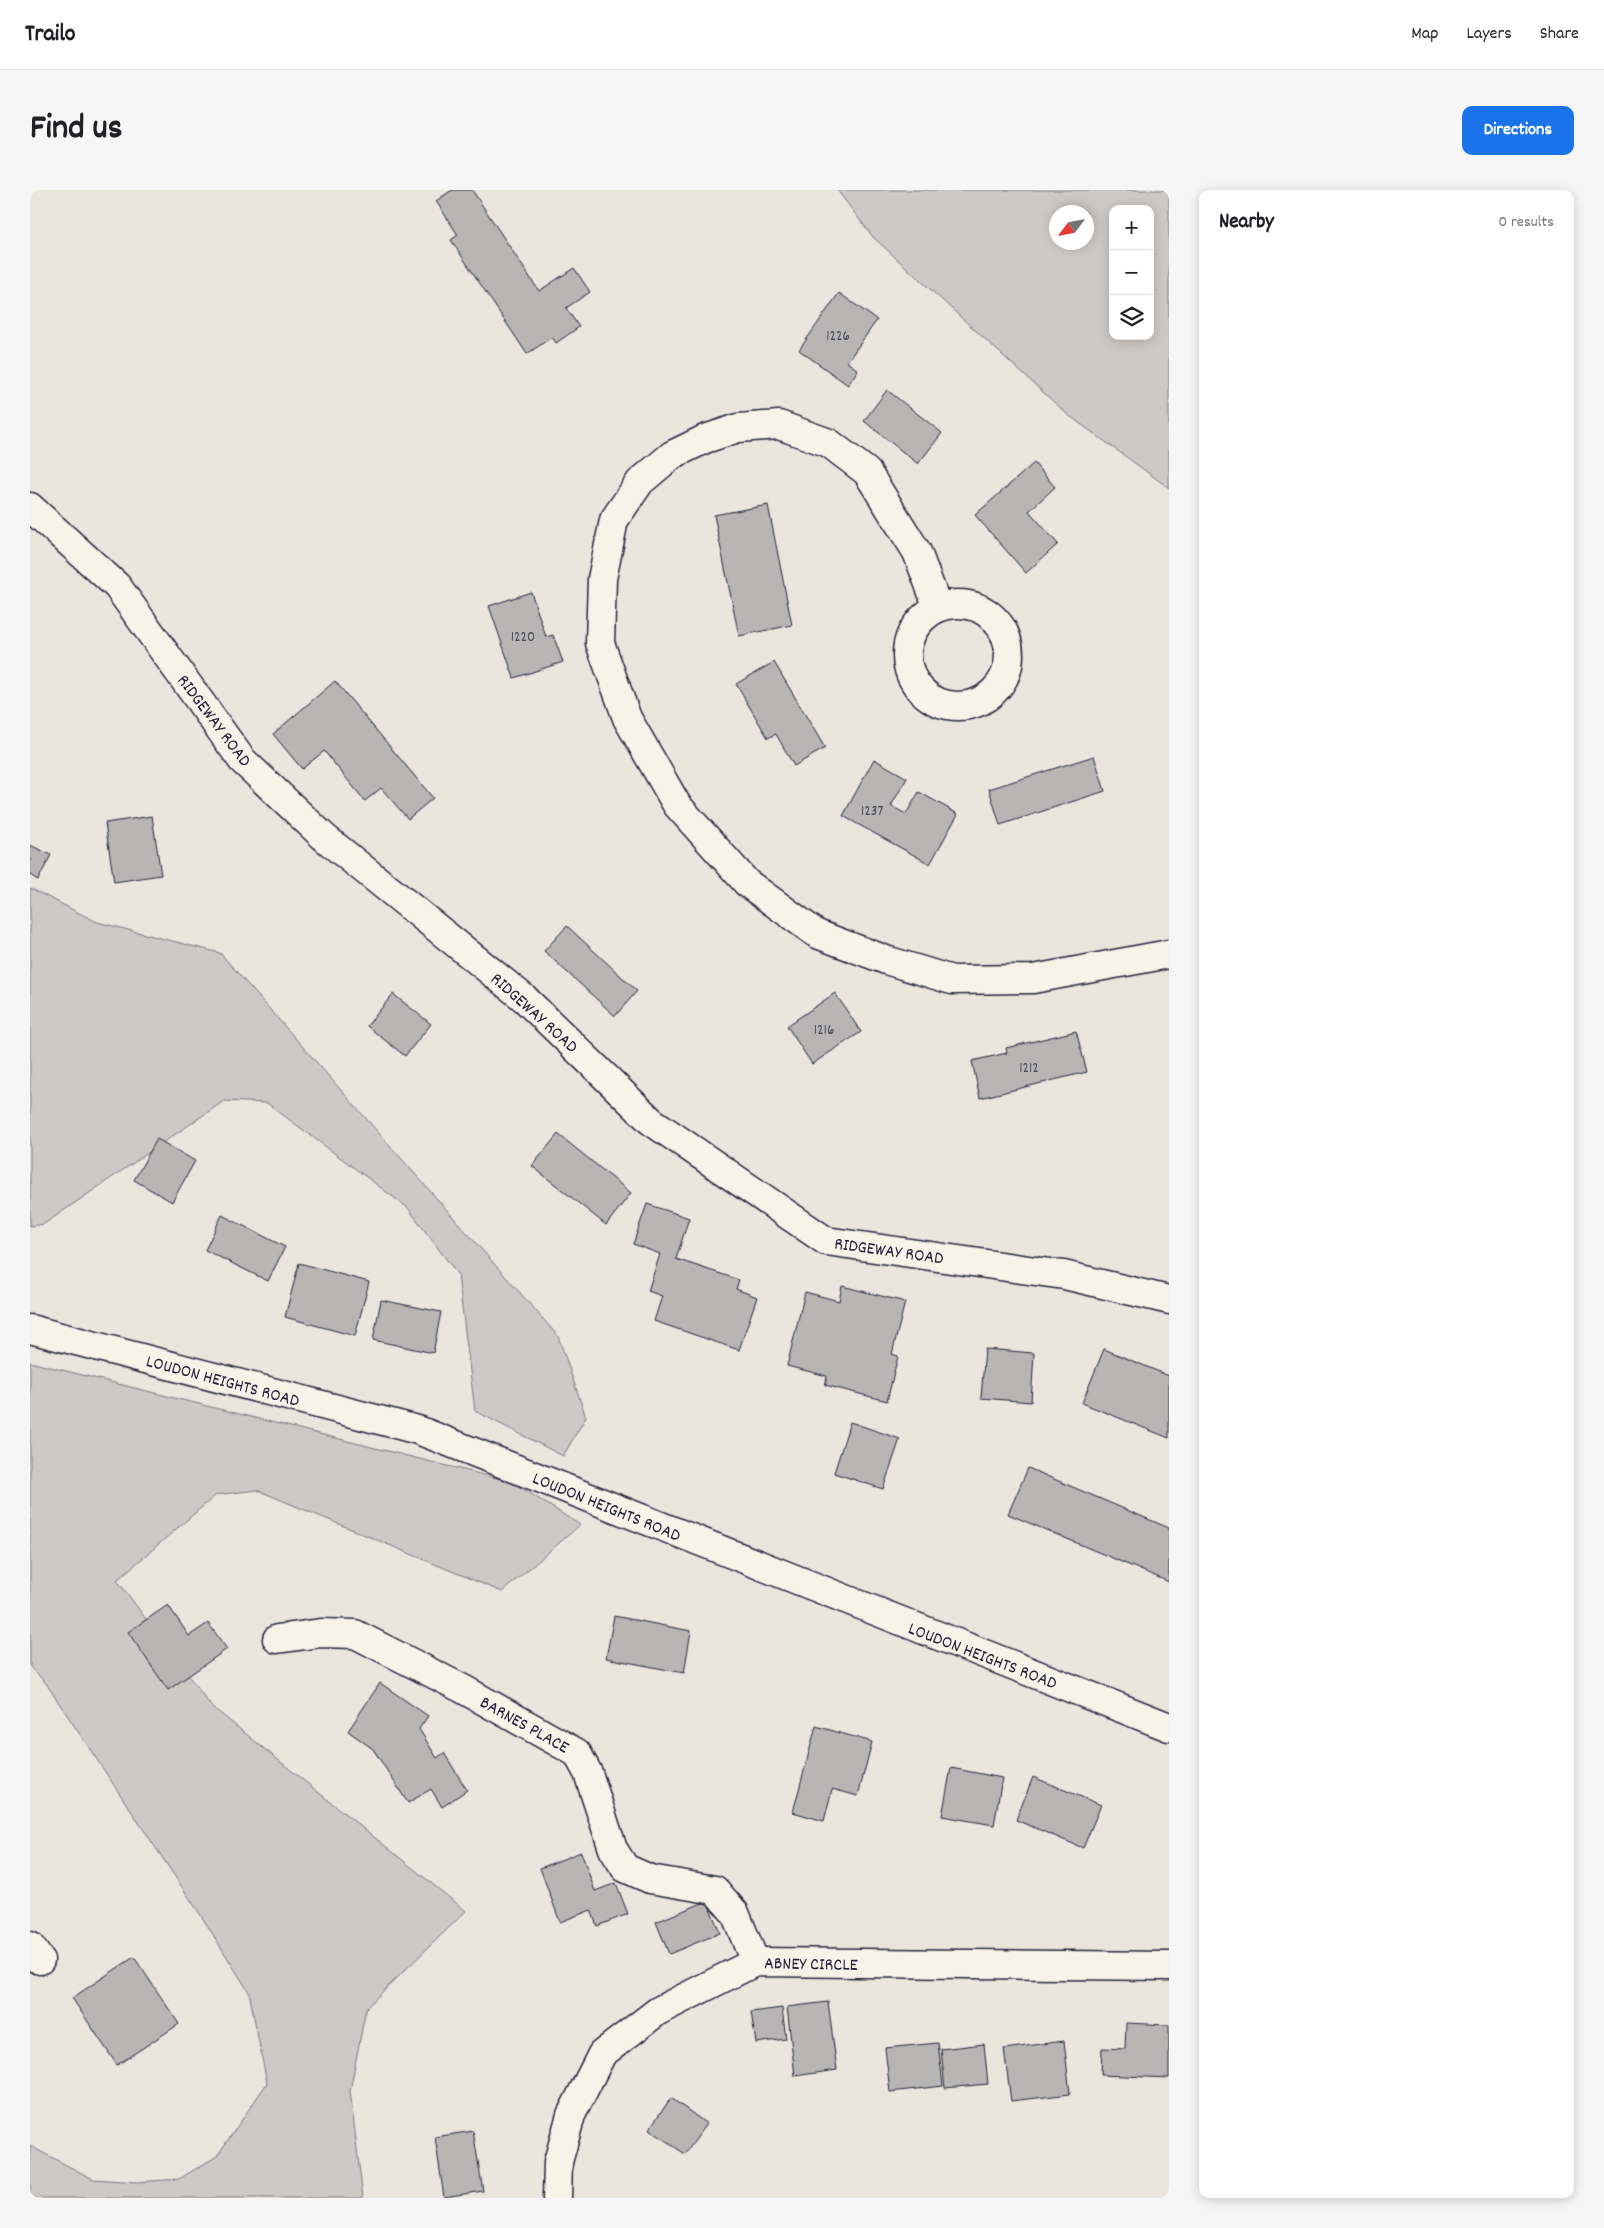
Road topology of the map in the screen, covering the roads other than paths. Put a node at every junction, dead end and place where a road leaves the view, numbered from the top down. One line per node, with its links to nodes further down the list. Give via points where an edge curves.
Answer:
1 (30, 506): 4 (street, RIDGEWAY ROAD, via 117,586 242,760 325,838 525,999 651,1121 826,1241 1064,1275)
2 (938, 608): 3 (street, via 917,552 867,472 829,443 779,426 738,428 705,438 672,455 640,482 614,520 602,579 600,643 628,718 677,805 747,884 817,934 952,980 1033,979)
3 (1169, 954)
4 (1169, 1300)
5 (30, 1329): 7 (street, LOUDON HEIGHTS ROAD, via 418,1430)
6 (277, 1639): 8 (street, BARNES PLACE, via 321,1633 355,1634 463,1689 577,1753 588,1773 613,1849 625,1868 650,1879 715,1890 735,1913)
7 (1169, 1727)
8 (755, 1962): 9 (street, ABNEY CIRCLE); 10 (street, ABNEY CIRCLE, via 658,2011 602,2054 571,2115 558,2162)
9 (1169, 1966)
10 (557, 2198)

